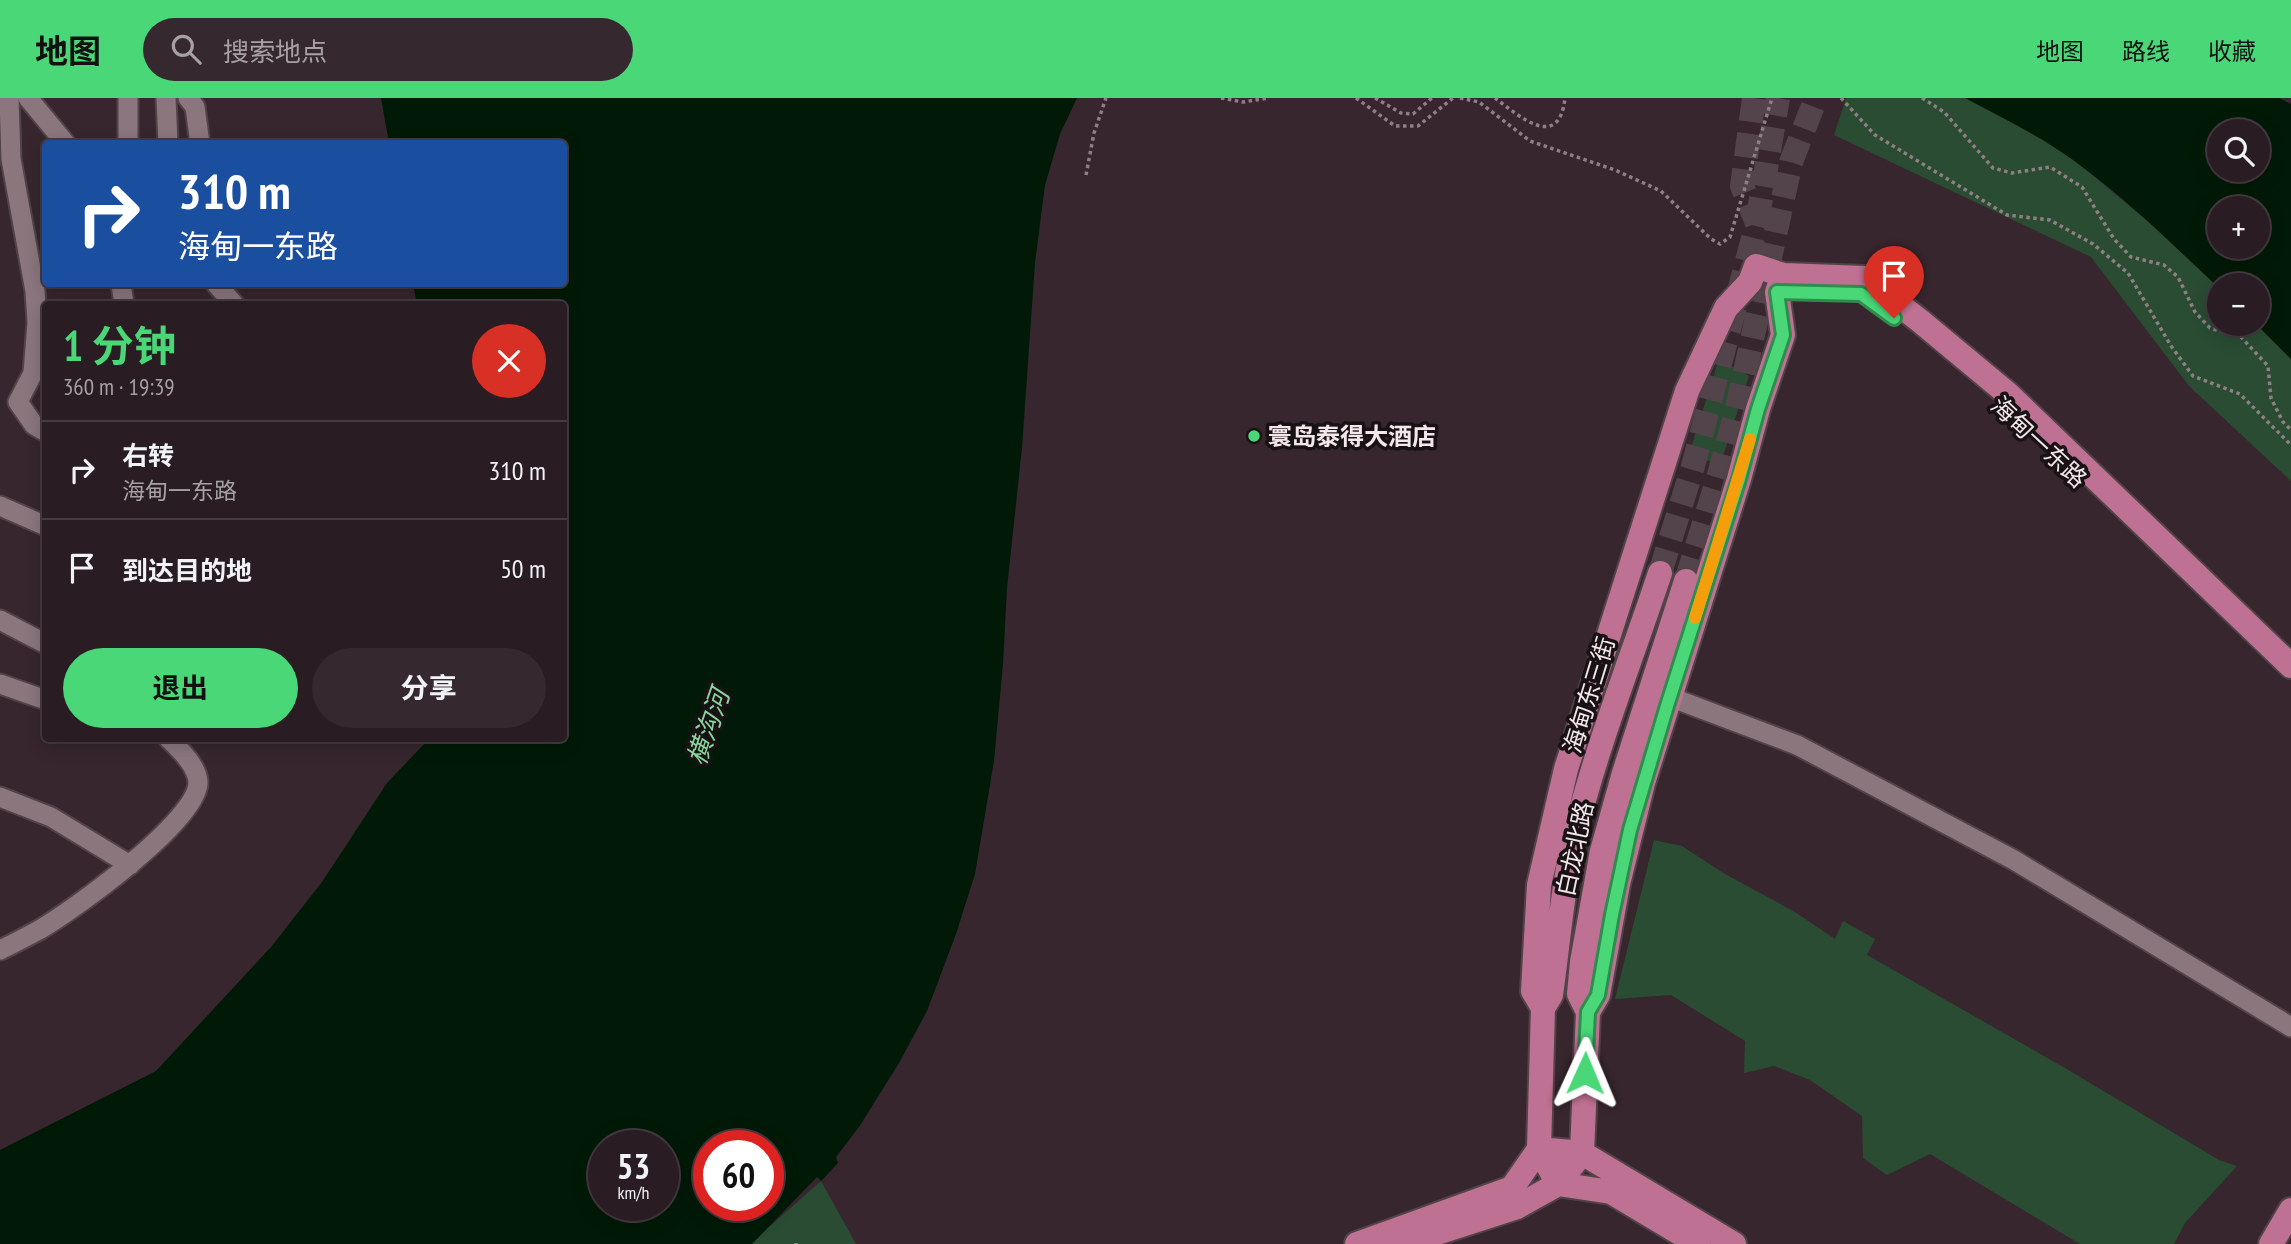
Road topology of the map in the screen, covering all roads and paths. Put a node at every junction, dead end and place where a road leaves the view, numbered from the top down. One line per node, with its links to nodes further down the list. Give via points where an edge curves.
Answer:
1 (9, 98): 29 (street, via 10,159 37,323 33,373 18,402)
2 (28, 98): 19 (street)
3 (128, 98): 20 (street)
4 (166, 98): 21 (street)
5 (188, 98): 22 (street, via 195,107)
6 (1106, 98): 23 (path)
7 (1221, 98): 8 (path, via 1244,102)
8 (1268, 98)
9 (1356, 98): 12 (path, via 1395,126 1418,126)
10 (1375, 98): 11 (path, via 1401,113 1413,114)
11 (1433, 98)
12 (1453, 98)
13 (1460, 98): 16 (path, via 1479,102 1530,141 1661,191 1720,244 1730,237)
14 (1495, 98): 15 (path, via 1541,128 1555,124 1563,113)
15 (1565, 98)
16 (1773, 98)
17 (1841, 98): 30 (path, via 1875,135 2007,215 2050,220 2093,244 2128,273 2193,376 2240,394)
18 (1922, 98): 28 (path, via 1944,112 1993,168 2012,173 2050,167 2082,187 2114,239 2131,257 2165,265 2178,277 2195,312 2210,328 2241,337 2268,366 2271,398)
19 (63, 140)
20 (128, 140)
21 (168, 140)
22 (199, 140)
23 (1086, 175)
24 (1753, 274): 25 (main road, 海甸一东路); 46 (main road, 海甸东三街, via 1726,309 1687,391 1558,799 1539,884 1533,991)
25 (1780, 284): 37 (main road, 海甸一东路, via 1864,278 2008,394); 38 (main road, 海甸一东路, via 1861,294 1911,331 2000,405); 40 (main road, via 1783,335)
26 (218, 287): 27 (street)
27 (231, 301)
28 (2291, 429)
29 (42, 430)
30 (2291, 445)
31 (0, 506): 32 (street)
32 (42, 524)
33 (1660, 573): 46 (main road, 白龙北路, via 1577,827 1552,995)
34 (1686, 582): 47 (main road, 白龙北路, via 1604,843 1582,962 1579,994)
35 (0, 620): 36 (street)
36 (42, 642)
37 (2291, 666)
38 (2291, 678)
39 (0, 684): 41 (street)
40 (1670, 697): 47 (main road, via 1630,830 1598,995); 48 (street, via 1797,745 2014,860)
41 (42, 699)
42 (171, 742): 44 (street, via 193,768 197,791 170,826)
43 (0, 797): 44 (street, via 51,817)
44 (130, 864): 45 (street, via 65,914)
45 (0, 950)
46 (1543, 1008): 49 (main road, 海甸东三街)
47 (1588, 1012): 50 (main road)
48 (2291, 1027)
49 (1539, 1149): 50 (main road); 51 (main road); 54 (main road, via 1512,1188)
50 (1582, 1153): 51 (main road); 57 (main road)
51 (1558, 1184): 55 (main road, via 1517,1207); 56 (main road, via 1611,1192)
52 (2291, 1210): 58 (main road)
53 (2291, 1228): 59 (main road)
54 (1357, 1244)
55 (1403, 1244)
56 (1698, 1244)
57 (1734, 1244)
58 (2271, 1244)
59 (2282, 1244)

